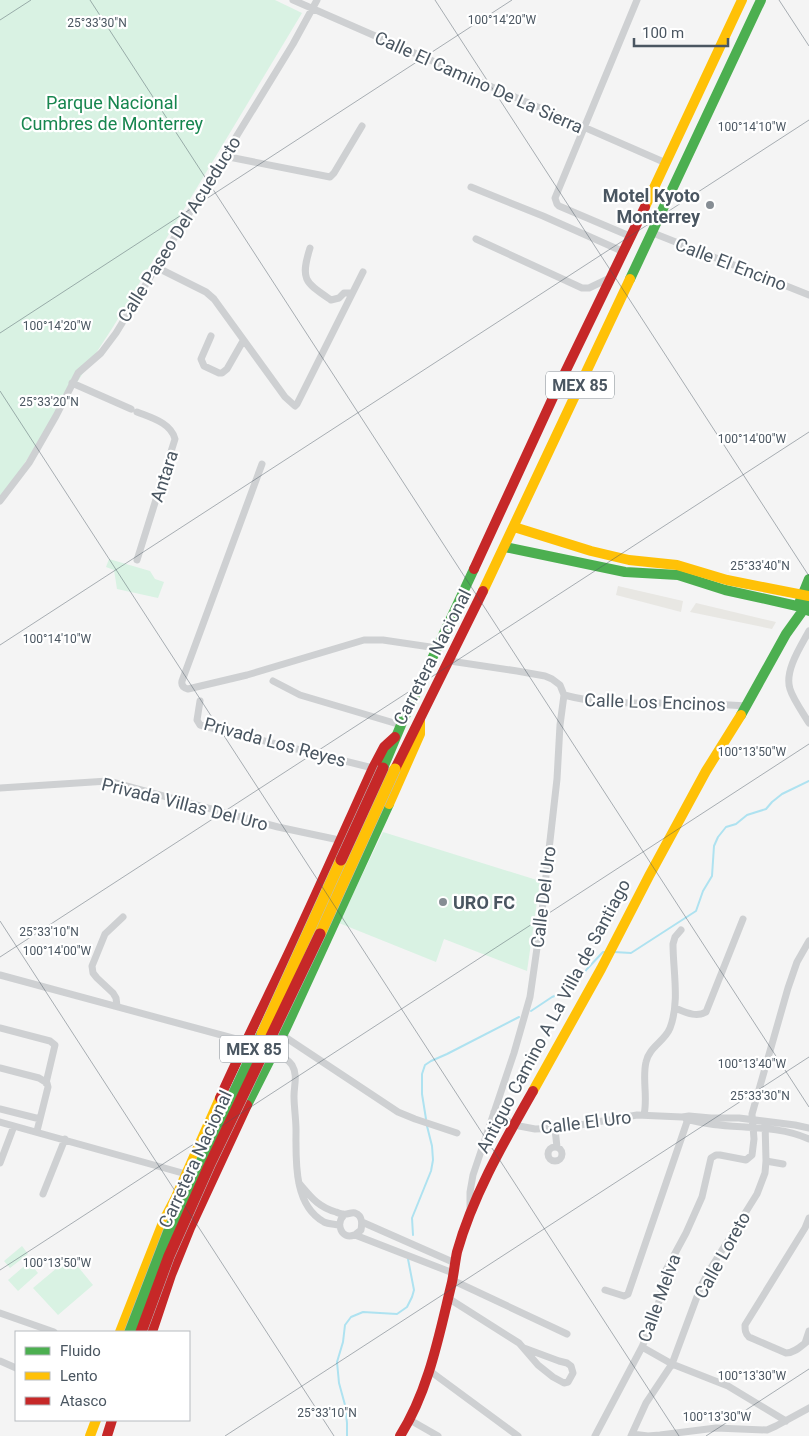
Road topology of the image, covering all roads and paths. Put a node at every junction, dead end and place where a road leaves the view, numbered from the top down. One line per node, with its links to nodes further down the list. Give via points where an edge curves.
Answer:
1 (293, 0): 6 (street, Calle El Camino De La Sierra)
2 (317, 0): 6 (street, Calle Paseo Del Acueducto)
3 (637, 0): 8 (street)
4 (742, 0): 10 (main road, Carretera Nacional / MEX 85)
5 (762, 0): 12 (main road, Carretera Nacional / MEX 85)
6 (312, 8): 8 (street, Calle El Camino De La Sierra); 9 (street, Calle Paseo Del Acueducto)
7 (362, 126): 9 (street, via 330,177)
8 (584, 128): 10 (street, Calle El Camino De La Sierra); 13 (street, via 555,201 559,206)
9 (224, 156): 17 (street, Calle Paseo Del Acueducto)
10 (666, 163): 13 (main road, Carretera Nacional / MEX 85)
11 (471, 187): 16 (street)
12 (652, 233): 21 (street, Calle El Encino); 27 (main road, Carretera Nacional / MEX 85)
13 (632, 236): 16 (main road, Carretera Nacional / MEX 85)
14 (476, 239): 19 (street, via 582,288 587,289)
15 (310, 248): 20 (street, via 304,266 311,286 331,300 344,293)
16 (624, 252): 19 (main road, Carretera Nacional / MEX 85)
17 (156, 268): 23 (street, via 206,292); 24 (street, Calle Paseo Del Acueducto, via 107,346 78,372)
18 (363, 272): 20 (street)
19 (612, 277): 35 (main road, Carretera Nacional / MEX 85)
20 (352, 294): 23 (street, via 295,406)
21 (809, 295)
22 (211, 336): 23 (street, via 201,359 204,366 218,373 227,369)
23 (243, 341)
24 (72, 383): 26 (street, Calle Paseo Del Acueducto, via 29,463); 30 (street, Antara, via 166,425 176,439)
25 (262, 464): 35 (street, via 182,681 184,688 247,675 364,640)
26 (0, 501)
27 (514, 527): 28 (main road, Carretera Nacional / MEX 85); 29 (main road)
28 (506, 547): 31 (main road); 36 (main road, Carretera Nacional / MEX 85)
29 (591, 551): 31 (main road); 33 (main road, via 629,560 677,565)
30 (137, 560)
31 (587, 565): 33 (main road, via 624,572 678,575 725,590)
32 (809, 578): 33 (main road, Antiguo Camino A La Villa de Santiago)
33 (805, 603): 40 (main road, Antiguo Camino A La Villa de Santiago, via 788,621 786,634)
34 (809, 631): 42 (street, via 796,654 789,677 790,689)
35 (437, 648): 43 (main road, Carretera Nacional / MEX 85)
36 (450, 661): 38 (street, via 545,676 560,685); 41 (main road, Carretera Nacional / MEX 85)
37 (273, 681): 43 (street, via 300,695)
38 (564, 695): 40 (street, Calle Los Encinos, via 623,704); 64 (street, Calle Del Uro, via 530,997)
39 (200, 701): 44 (street, Privada Los Reyes, via 197,720 200,725)
40 (747, 706): 70 (main road, Antiguo Camino A La Villa de Santiago, via 694,793)
41 (420, 719): 56 (main road, MEX 85, via 417,743); 101 (main road, Carretera Nacional / MEX 85, bridge, via 209,1166 169,1256)
42 (809, 723)
43 (401, 725): 44 (main road, Carretera Nacional / MEX 85)
44 (378, 768): 46 (main road, MEX 85); 100 (main road, Carretera Nacional / MEX 85, bridge, via 277,1002 170,1228)
45 (0, 788): 46 (street, Privada Villas Del Uro, via 108,780 278,827)
46 (340, 840): 54 (main road, MEX 85)
47 (122, 917): 52 (street, via 105,934 92,966 96,978 113,993)
48 (743, 919): 53 (street, via 706,1012 694,1014)
49 (681, 930): 53 (street, via 673,944)
50 (809, 941): 69 (street, via 797,962 785,997 752,1114)
51 (0, 975): 52 (street)
52 (117, 1006): 57 (street)
53 (675, 1008): 65 (street, via 670,1029 646,1061 646,1095)
54 (258, 1016): 56 (main road, MEX 85, via 269,1028); 57 (main road, MEX 85)
55 (0, 1028): 61 (street, via 55,1045)
56 (284, 1031): 58 (main road, MEX 85); 76 (street, via 398,1112)
57 (247, 1042): 58 (street, MEX 85); 60 (main road, MEX 85)
58 (274, 1052): 62 (main road, MEX 85); 86 (street, via 287,1059 296,1075 294,1094)
59 (0, 1068): 61 (street)
60 (233, 1069): 62 (main road, MEX 85, via 242,1063 253,1066 259,1076); 85 (main road, MEX 85)
61 (46, 1082): 67 (street, via 48,1087)
62 (258, 1082): 102 (main road, MEX 85, via 190,1228)
63 (0, 1109): 67 (street)
64 (494, 1112): 70 (street, Calle El Uro); 89 (street, Calle Del Uro, via 473,1175)
65 (641, 1115): 66 (street, Calle El Uro); 74 (street, Calle El Uro)
66 (686, 1117): 69 (street, Calle El Uro); 95 (street, via 628,1294 624,1296)
67 (40, 1119): 75 (street)
68 (0, 1122): 71 (street)
69 (753, 1124): 72 (street, Calle El Uro); 77 (street)
70 (514, 1125): 74 (street, Calle El Uro, via 534,1130); 89 (main road, Antiguo Camino A La Villa de Santiago)
71 (14, 1126): 75 (street); 83 (street)
72 (765, 1126): 73 (street, Calle El Uro); 78 (street, Calle El Uro); 80 (street, Calle Loreto)
73 (809, 1128)
74 (555, 1129): 81 (street)
75 (37, 1132): 79 (street)
76 (457, 1133)
77 (754, 1139): 80 (street); 106 (street, Calle Melva, via 752,1155 746,1160 720,1156 713,1156 710,1160 702,1197 666,1270)
78 (809, 1139)
79 (65, 1140): 85 (street); 87 (street)
80 (766, 1142): 82 (street, Calle Loreto)
81 (557, 1147)
82 (766, 1161): 84 (street); 109 (street, Calle Loreto, via 757,1194 702,1286)
83 (0, 1164)
84 (783, 1164)
85 (186, 1174): 99 (main road, MEX 85, via 156,1237)
86 (299, 1183): 88 (street, via 318,1204); 92 (street, via 312,1211 325,1222)
87 (43, 1194)
88 (344, 1214): 91 (street, via 355,1213); 92 (street)
89 (470, 1215): 94 (main road, Antiguo Camino A La Villa de Santiago)
90 (809, 1218): 105 (street, via 745,1325 746,1334 755,1340 786,1352 790,1353)
91 (362, 1222): 93 (street, via 361,1230); 94 (street)
92 (339, 1226): 93 (street, via 348,1236)
93 (355, 1236): 94 (street)
94 (454, 1272): 96 (main road, Antiguo Camino A La Villa de Santiago); 104 (street)
95 (605, 1290)
96 (448, 1298): 107 (street); 111 (main road, Antiguo Camino A La Villa de Santiago)
97 (0, 1313): 98 (street)
98 (51, 1331)
99 (120, 1331)
100 (130, 1331)
101 (141, 1331)
102 (152, 1331)
103 (809, 1331): 105 (street)
104 (567, 1334)
105 (807, 1342)
106 (642, 1347): 109 (street); 121 (street, Calle Melva)
107 (524, 1348): 107 (street, via 546,1372 564,1383 568,1382 573,1373 571,1366)
108 (0, 1361): 110 (street)
109 (672, 1364): 115 (street, via 728,1386); 116 (street, Calle Loreto, via 646,1404)
110 (15, 1368)
111 (430, 1371): 113 (main road, Antiguo Camino A La Villa de Santiago); 120 (street)
112 (809, 1408): 115 (street)
113 (410, 1420): 118 (main road, Antiguo Camino A La Villa de Santiago); 119 (street)
114 (96, 1421): 117 (main road)
115 (786, 1421): 116 (street, via 767,1430 716,1428)
116 (632, 1435)
117 (90, 1436)
118 (400, 1436)
119 (438, 1436)
120 (518, 1436)
121 (595, 1436)

